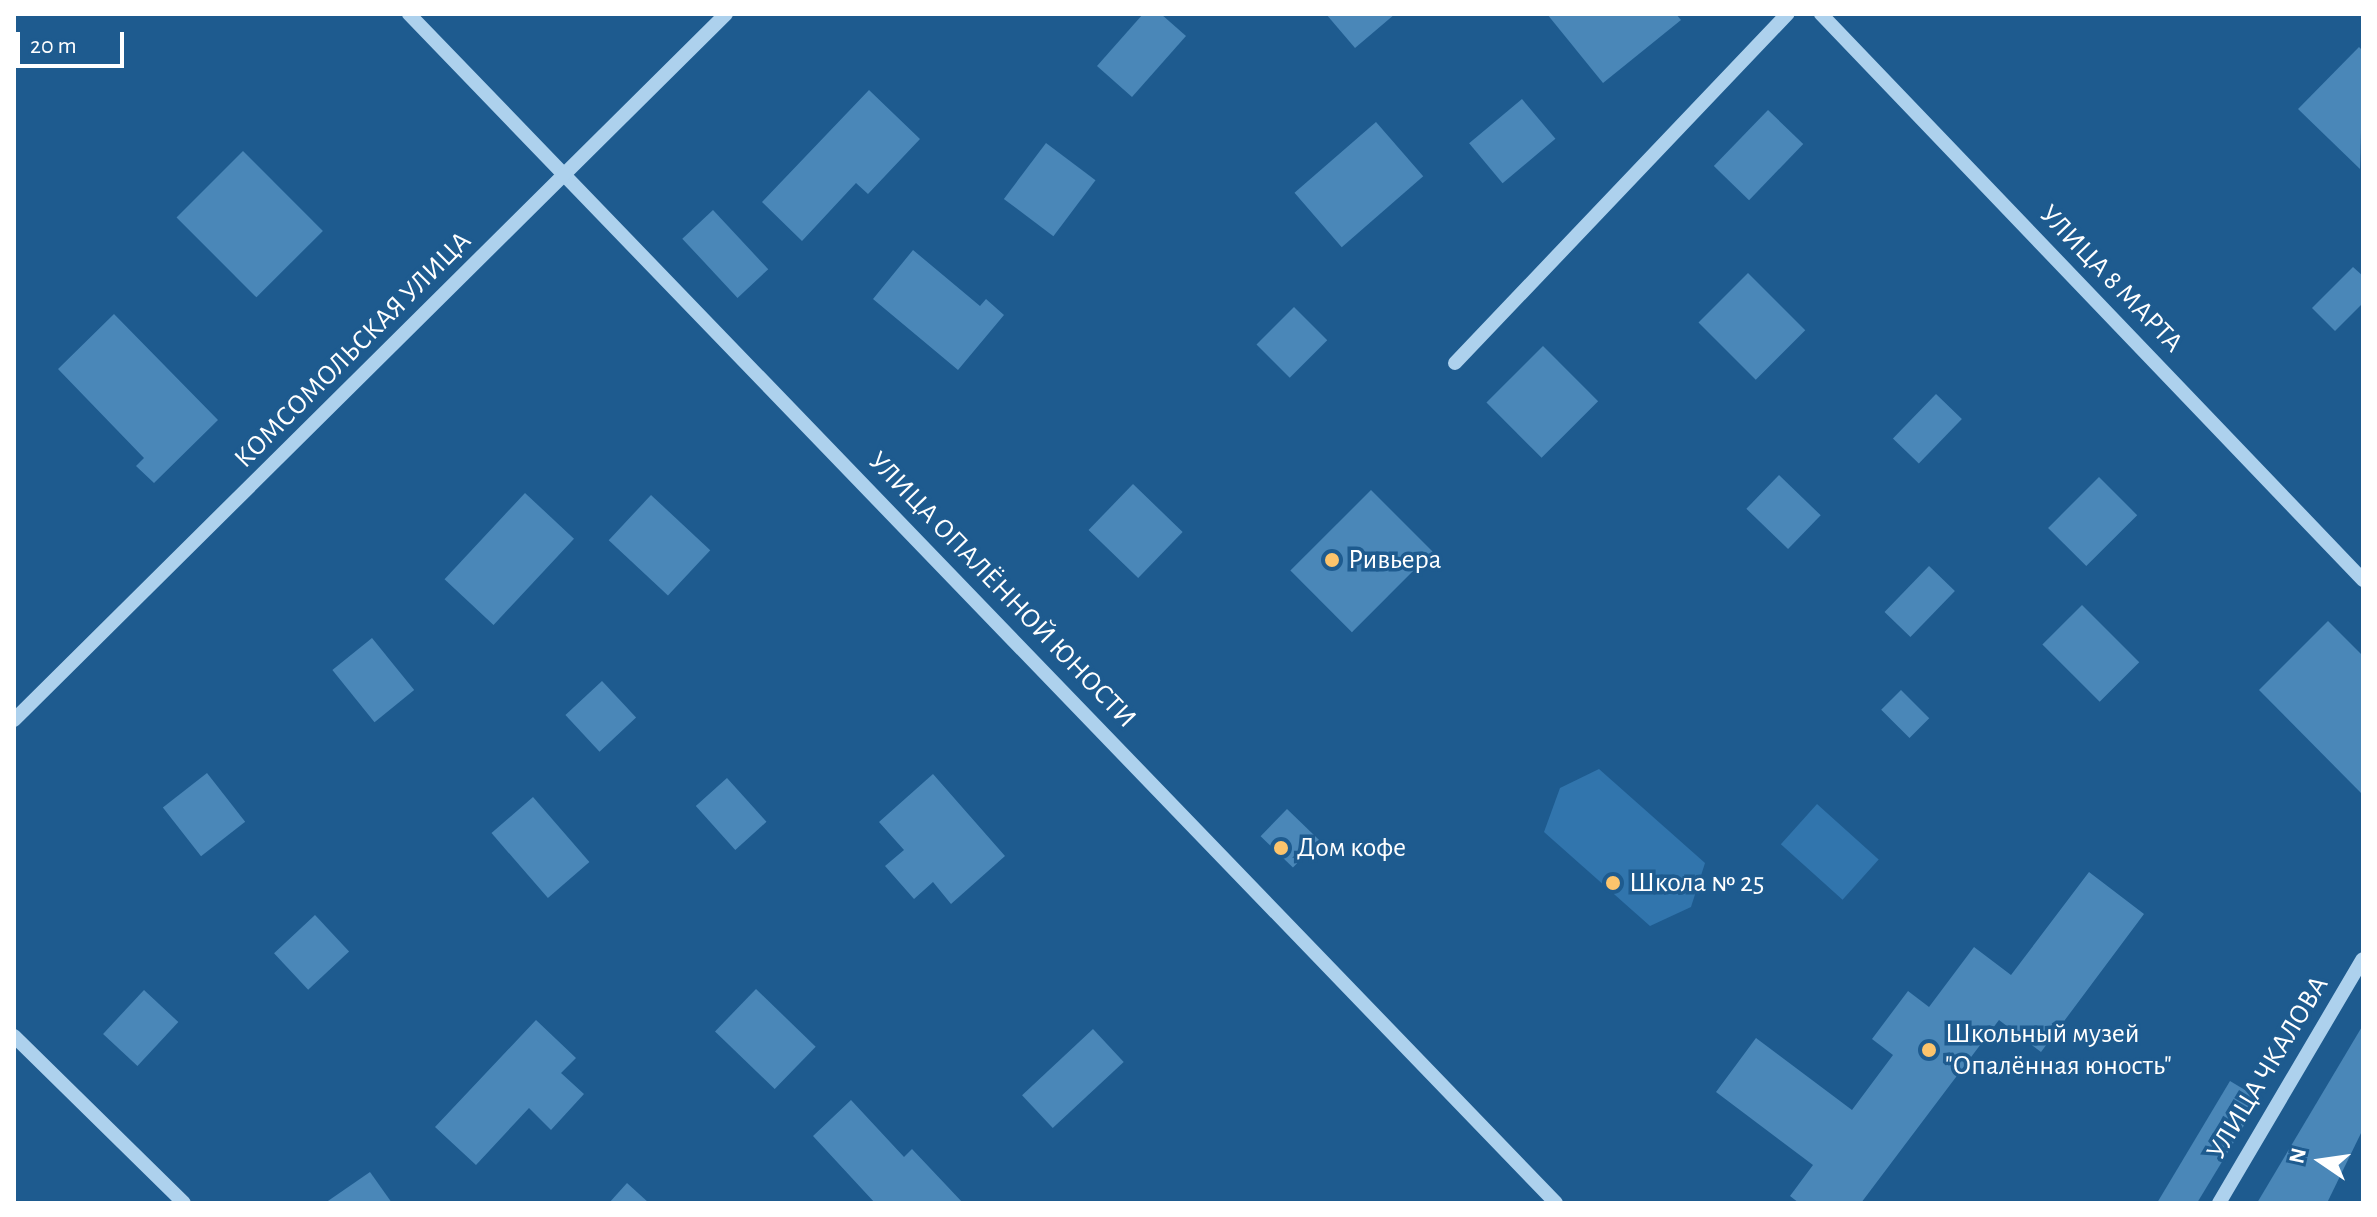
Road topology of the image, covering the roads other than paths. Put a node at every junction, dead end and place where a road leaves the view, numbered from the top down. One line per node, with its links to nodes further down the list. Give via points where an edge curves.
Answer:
1 (409, 14): 5 (street, УЛИЦА ОПАЛЁННОЙ ЮНОСТИ)
2 (726, 14): 5 (street, КОМСОМОЛЬСКАЯ УЛИЦА)
3 (1787, 14): 6 (street)
4 (1821, 14): 7 (street, УЛИЦА 8 МАРТА)
5 (566, 175): 8 (street, КОМСОМОЛЬСКАЯ УЛИЦА); 12 (street, УЛИЦА ОПАЛЁННОЙ ЮНОСТИ)
6 (1455, 363)
7 (2363, 580)
8 (14, 720)
9 (2363, 959): 13 (street, УЛИЦА ЧКАЛОВА)
10 (14, 1036): 11 (street)
11 (184, 1203)
12 (1556, 1203)
13 (2219, 1203)

